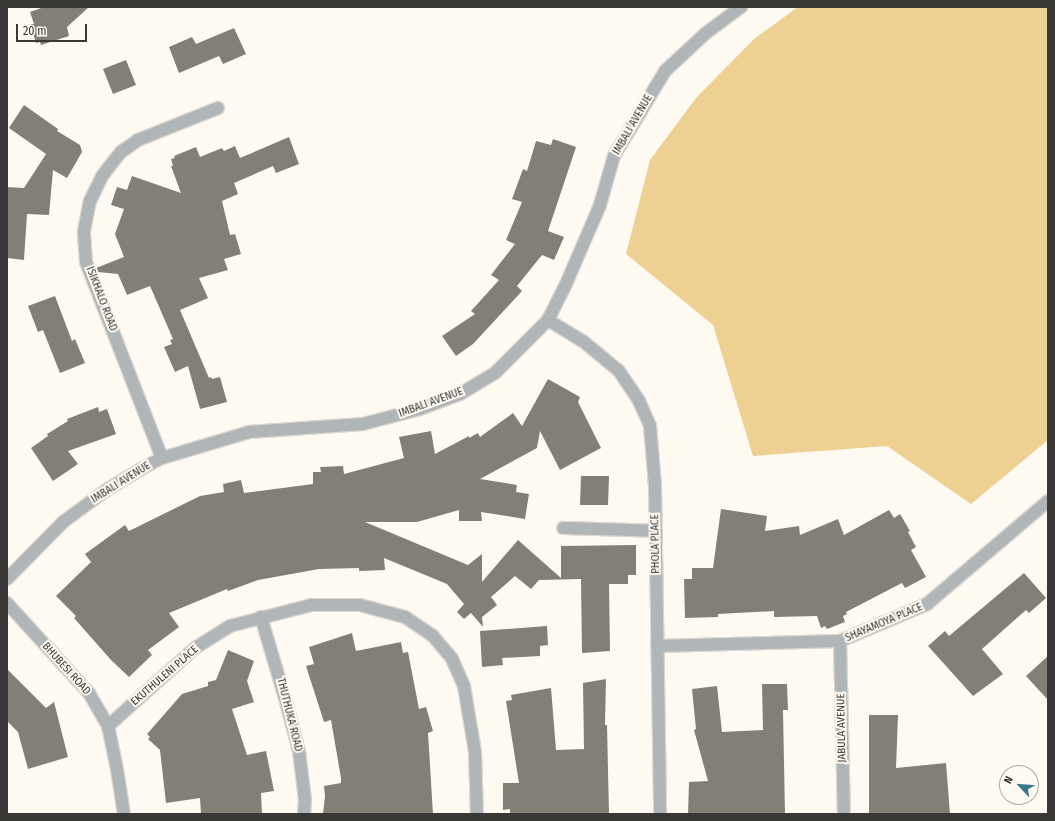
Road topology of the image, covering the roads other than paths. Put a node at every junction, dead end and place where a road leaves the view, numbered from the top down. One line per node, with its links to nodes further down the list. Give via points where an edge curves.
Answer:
1 (741, 7): 3 (street, IMBALI AVENUE, via 706,33 665,71 614,156 600,205)
2 (218, 108): 4 (street, ISIKHALO ROAD, via 138,140 120,152 102,176 90,201 84,231 86,262)
3 (548, 320): 4 (street, IMBALI AVENUE, via 495,373 460,394 420,409 363,424 249,432); 7 (street, PHOLA PLACE, via 584,342 618,372 639,401 650,426 656,486)
4 (162, 458): 8 (street, IMBALI AVENUE, via 108,489 63,522)
5 (1048, 501): 11 (street, SHAYAMOYA PLACE, via 927,604)
6 (563, 528): 7 (street)
7 (656, 531): 12 (street, PHOLA PLACE)
8 (7, 579)
9 (7, 603): 13 (street, BHUBESI ROAD, via 89,692)
10 (261, 618): 13 (street, EKUTHULENI PLACE, via 230,626 195,648); 15 (street, THUTHUKA ROAD, via 299,751 305,800); 16 (street, EKUTHULENI PLACE, via 311,605 360,605 405,617 433,636 452,659 464,686 475,752)
11 (840, 641): 12 (street, SHAYAMOYA PLACE); 18 (street, JABULA AVENUE)
12 (657, 646): 17 (street, PHOLA PLACE)
13 (108, 726): 14 (street, BHUBESI ROAD)
14 (124, 814)
15 (304, 814)
16 (477, 814)
17 (660, 814)
18 (844, 814)

